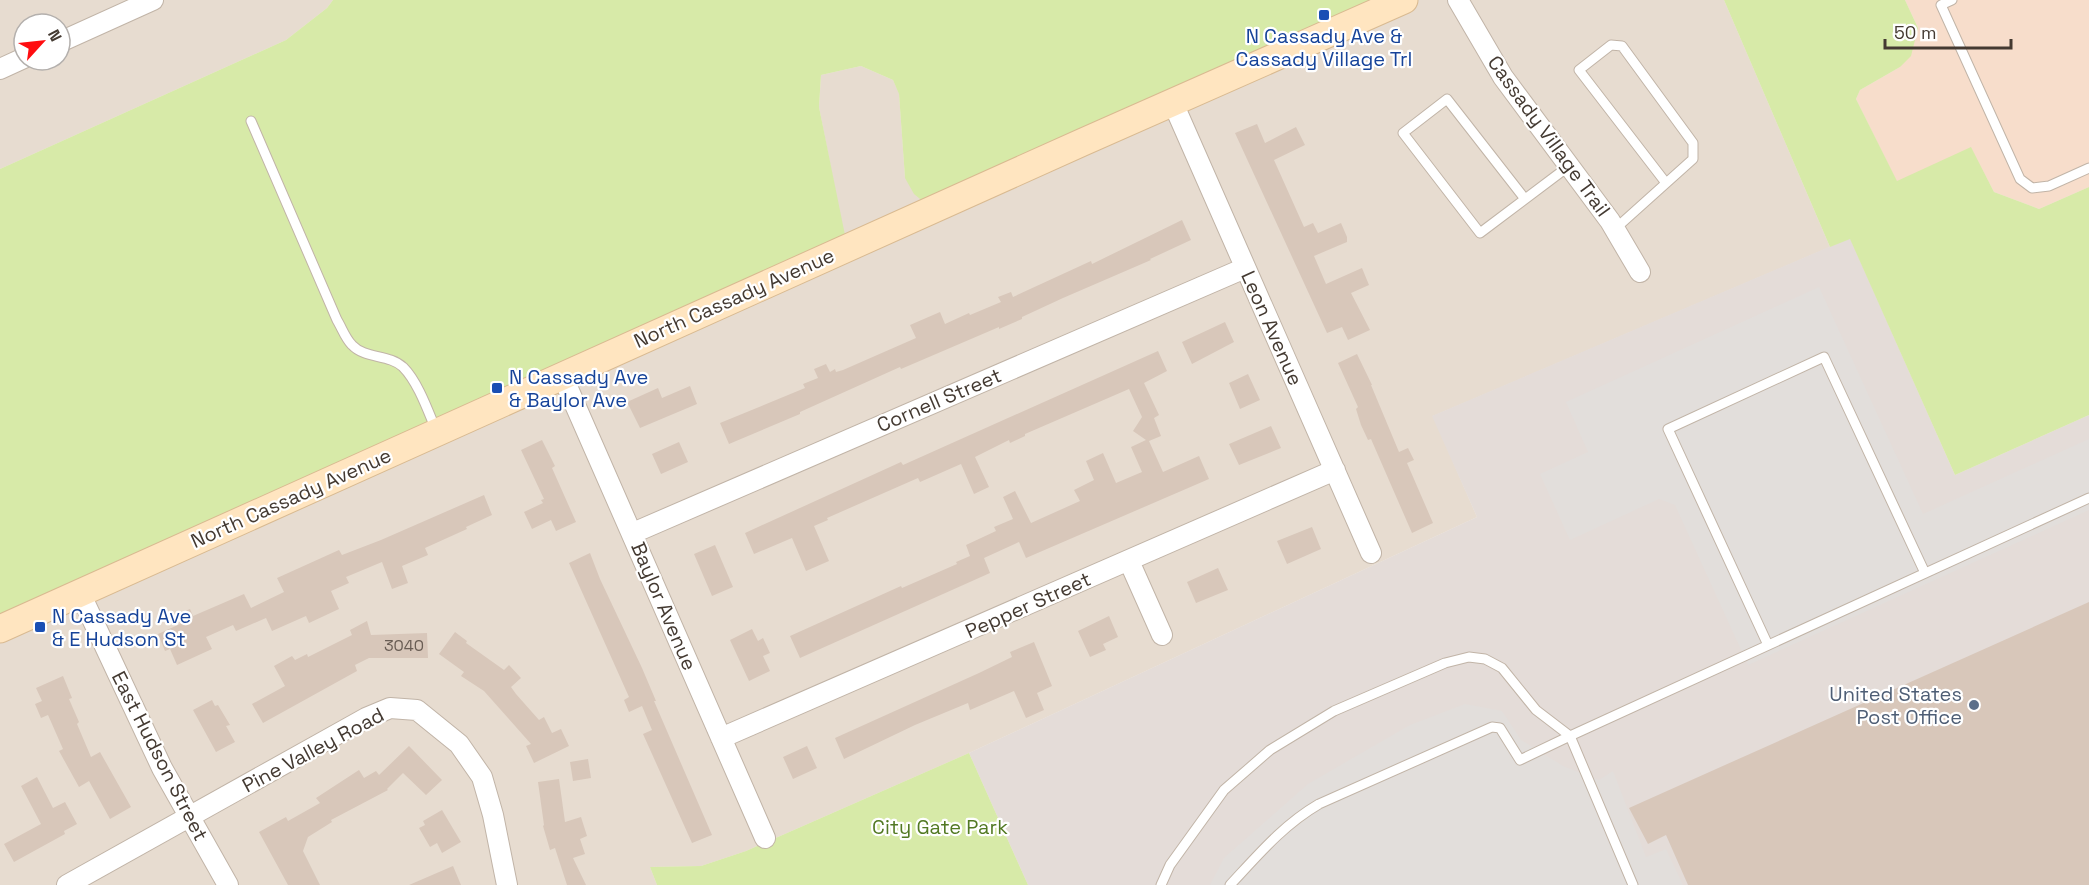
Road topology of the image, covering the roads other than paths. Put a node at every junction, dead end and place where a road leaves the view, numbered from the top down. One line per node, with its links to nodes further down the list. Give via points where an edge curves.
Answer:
1 (153, 0): 6 (street)
2 (1404, 0): 8 (main road, North Cassady Avenue)
3 (1458, 0): 10 (street, Cassady Village Trail, via 1503,77)
4 (1952, 0): 5 (lane)
5 (1940, 2): 11 (lane, via 2020,178 2032,188 2049,186)
6 (114, 8): 7 (street)
7 (72, 34)
8 (1173, 103): 15 (street, Leon Avenue); 17 (main road, North Cassady Avenue)
9 (251, 121): 18 (lane, via 350,344 403,367)
10 (1569, 166): 13 (lane); 14 (street, Cassady Village Trail)
11 (2089, 168)
12 (1666, 183): 12 (lane, via 1693,159 1693,143 1622,46 1611,45 1579,70); 14 (lane)
13 (1525, 199): 13 (lane, via 1447,99 1403,133 1480,233)
14 (1615, 230): 16 (street, Cassady Village Trail)
15 (1245, 268): 19 (street, Leon Avenue); 21 (street, Cornell Street)
16 (1640, 272)
17 (562, 375): 18 (main road, North Cassady Avenue); 21 (street, Baylor Avenue)
18 (437, 433): 25 (main road, North Cassady Avenue)
19 (1335, 470): 22 (street, Leon Avenue); 23 (street, Pepper Street)
20 (2089, 498): 24 (lane)
21 (633, 533): 30 (street, Baylor Avenue)
22 (1371, 553)
23 (1129, 561): 27 (street); 30 (street, Pepper Street)
24 (1924, 573): 28 (lane); 28 (lane, via 1824,357 1668,429)
25 (80, 593): 26 (main road, North Cassady Avenue); 31 (street, East Hudson Street, via 157,757)
26 (0, 629)
27 (1162, 635)
28 (1768, 645): 29 (lane)
29 (1570, 736): 36 (lane, via 1536,710 1502,668 1485,659 1469,657 1445,663 1334,711 1270,750 1224,790 1170,865); 37 (lane, via 1520,760 1500,728 1481,731 1301,815 1276,835); 38 (lane)
30 (722, 738): 32 (street, Baylor Avenue)
31 (190, 816): 33 (street, Pine Valley Road); 34 (street, East Hudson Street); 35 (street, Pine Valley Road, via 366,718 390,708 417,710 459,744 482,777 494,815)
32 (765, 838)
33 (67, 885)
34 (228, 885)
35 (507, 885)
36 (1161, 885)
37 (1230, 885)
38 (1633, 885)

